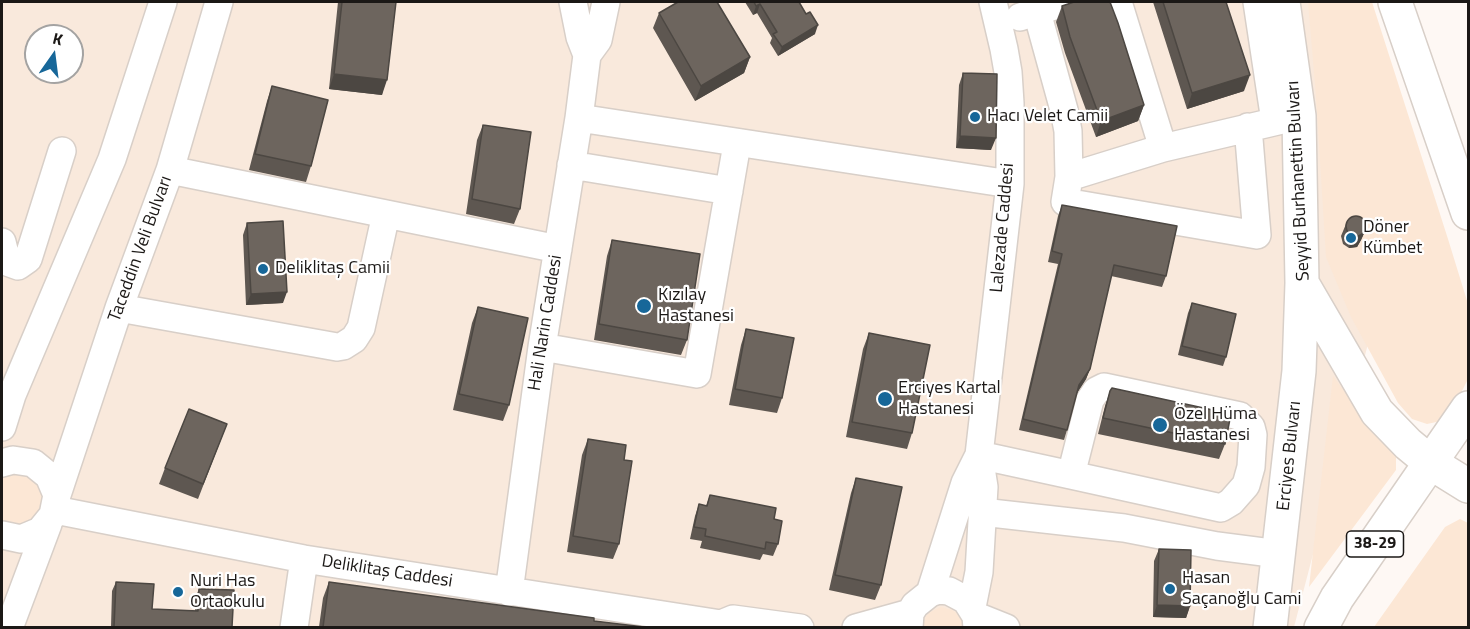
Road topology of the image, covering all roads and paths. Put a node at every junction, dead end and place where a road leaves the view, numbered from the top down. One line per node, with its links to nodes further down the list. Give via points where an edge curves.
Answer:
1 (163, 2): 31 (street, via 112,159)
2 (219, 2): 20 (street, Taceddin Veli Bulvarı)
3 (573, 2): 12 (street, Hali Narin Caddesi)
4 (606, 2): 12 (street, Hali Narin Caddesi, via 598,40)
5 (1067, 2): 11 (street)
6 (1118, 2): 17 (street)
7 (1257, 2): 14 (street)
8 (1283, 2): 14 (main road, Seyyid Burhanettin Bulvarı)
9 (1395, 2): 24 (main road)
10 (994, 7): 11 (street); 22 (street, Lalezade Caddesi, via 1008,72)
11 (1036, 12): 21 (street, via 1065,110)
12 (587, 55): 13 (street, Hali Narin Caddesi)
13 (579, 118): 16 (street); 19 (street, Hali Narin Caddesi)
14 (1287, 119): 15 (street); 28 (main road, Seyyid Burhanettin Bulvarı)
15 (1248, 127): 17 (street); 21 (street, via 1257,235 1065,202)
16 (737, 144): 22 (street); 23 (street)
17 (1163, 148): 21 (street)
18 (63, 151): 26 (street, via 28,259 18,266 7,262)
19 (571, 165): 23 (street); 27 (street, Hali Narin Caddesi)
20 (170, 170): 25 (street); 29 (street, Taceddin Veli Bulvarı)
21 (1069, 177)
22 (1010, 184): 34 (street, Lalezade Caddesi)
23 (729, 191): 30 (street, via 697,374)
24 (1468, 213)
25 (386, 214): 27 (street); 29 (street, via 362,328 343,346)
26 (2, 242)
27 (558, 249): 30 (street, Hali Narin Caddesi)
28 (1302, 283): 36 (main road, Seyyid Burhanettin Bulvarı, via 1377,412); 42 (main road, Erciyes Bulvarı, via 1299,371)
29 (119, 308): 39 (street, Taceddin Veli Bulvarı)
30 (542, 347): 44 (street, Hali Narin Caddesi)
31 (7, 389): 33 (street)
32 (1468, 408): 36 (main road, 38-29)
33 (2, 427)
34 (980, 455): 37 (street); 40 (street, Lalezade Caddesi); 45 (street, Lalezade Caddesi, via 965,483)
35 (2, 463): 39 (street, via 33,463 49,476)
36 (1431, 463): 38 (main road, Seyyid Burhanettin Bulvarı); 55 (main road, 38-29, via 1337,598)
37 (1071, 475): 37 (street, via 1221,508 1246,485 1253,435 1240,416 1104,387 1090,400)
38 (1468, 486)
39 (53, 510): 41 (street, via 40,531 21,538); 43 (street, Deliklitaş Caddesi); 49 (street, Taceddin Veli Bulvarı)
40 (982, 512): 42 (street, via 1124,528); 46 (street, Lalezade Caddesi)
41 (2, 535)
42 (1279, 554): 54 (main road, Erciyes Bulvarı)
43 (304, 559): 44 (street, Deliklitaş Caddesi); 50 (street)
44 (509, 591): 48 (street, Deliklitaş Caddesi)
45 (930, 593): 46 (street, via 949,591 966,600); 47 (street, via 915,605)
46 (975, 617): 53 (street)
47 (910, 620): 52 (street)
48 (724, 626): 51 (street, Deliklitaş Caddesi, via 733,619)
49 (9, 627)
50 (294, 627)
51 (800, 627)
52 (856, 627)
53 (1006, 627)
54 (1270, 627)
55 (1322, 627)

